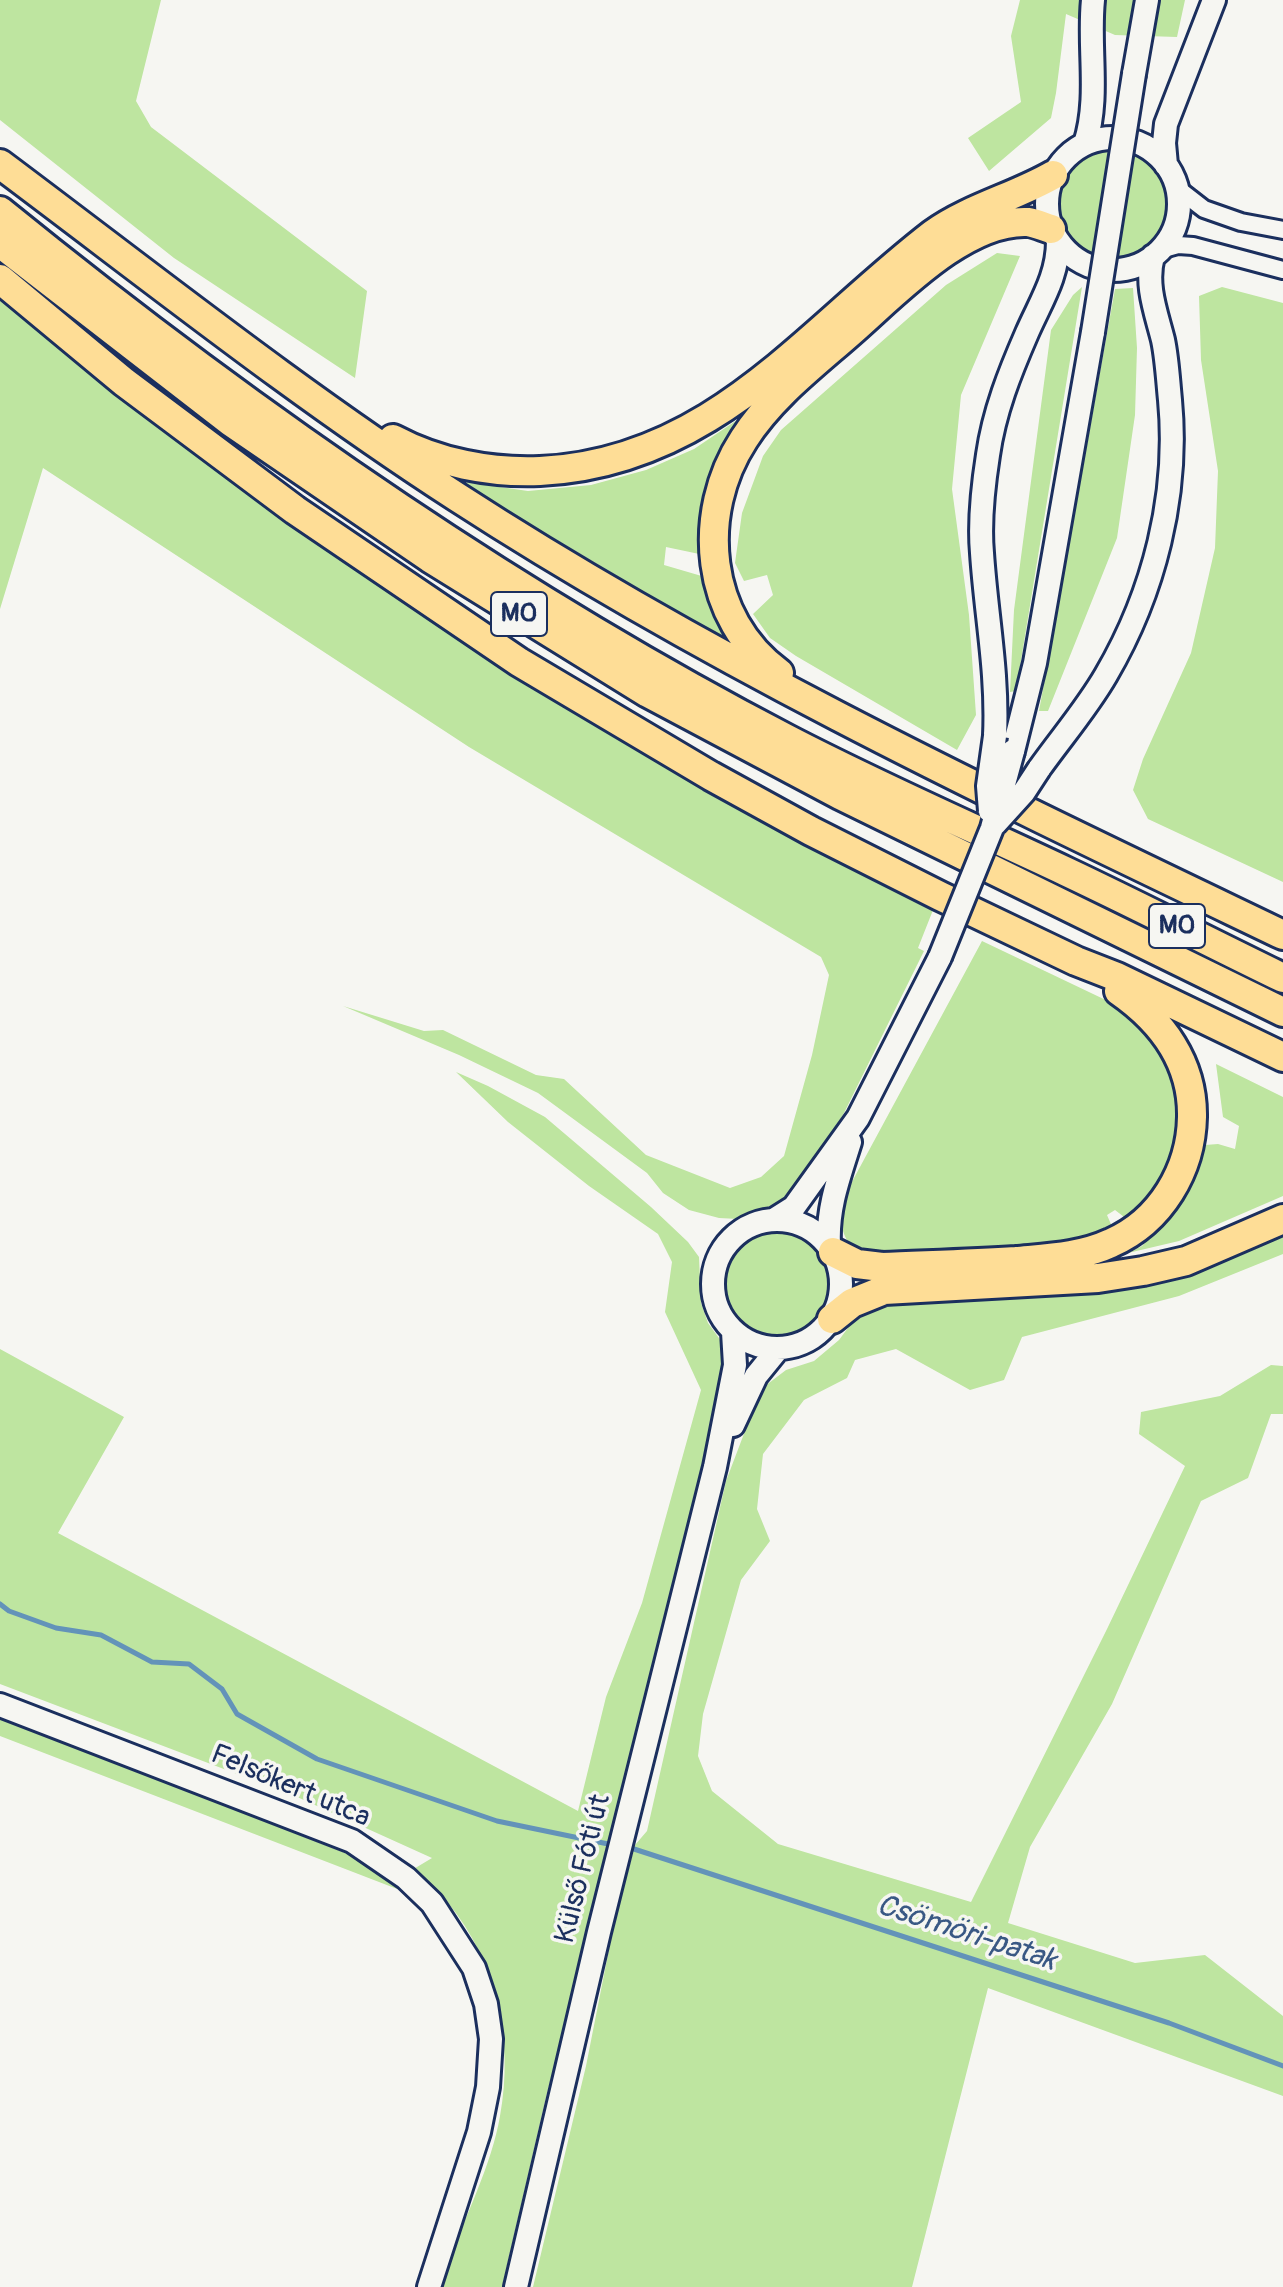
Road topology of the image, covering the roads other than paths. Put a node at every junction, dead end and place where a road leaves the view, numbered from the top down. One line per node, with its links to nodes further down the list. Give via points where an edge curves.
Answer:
1 (1093, 0): 4 (main road, via 1093,107)
2 (1147, 0): 18 (main road, bridge, via 1037,648)
3 (1214, 0): 6 (main road, via 1166,124)
4 (1085, 144): 6 (main road, via 1123,139 1147,148); 7 (main road)
5 (0, 164): 16 (highway)
6 (1166, 165): 8 (main road)
7 (1053, 175): 11 (main road, via 1046,202); 16 (highway, via 936,233 713,416 638,453 572,469 518,472 448,461)
8 (1177, 188): 10 (street, via 1204,209); 13 (main road, via 1176,221)
9 (0, 211): 21 (highway, M0, via 240,397 579,621 788,740)
10 (1283, 230)
11 (1055, 235): 13 (main road, via 1077,259 1102,269 1137,265); 17 (highway, via 1030,222 973,235 902,286 780,395 744,438 718,498 713,552 724,601 751,646); 18 (main road, bridge, via 1058,260 1053,279 1010,373 988,451 981,550 996,669 988,786)
12 (0, 243): 22 (highway, M0, via 295,466 430,558 648,693 840,795)
13 (1156, 253): 14 (street, via 1193,246); 18 (main road, bridge, via 1149,279 1164,343 1172,425 1163,528 1147,585 1105,677 1024,792)
14 (1283, 270)
15 (0, 279): 20 (highway, via 250,478 519,662 811,831)
16 (335, 412): 17 (highway, via 460,499 601,586)
17 (817, 705): 19 (highway)
18 (992, 828): 24 (main road, bridge, via 940,957)
19 (1283, 935)
20 (1076, 961): 23 (highway); 27 (highway, via 1142,1007 1175,1047 1186,1071 1191,1135 1175,1185 1159,1207 1113,1243 1063,1257 882,1267 857,1264)
21 (1283, 978)
22 (1283, 1012)
23 (1283, 1057)
24 (858, 1118): 25 (main road, via 794,1207); 27 (main road, via 832,1196)
25 (775, 1219): 27 (main road, via 814,1231); 29 (main road, via 744,1229 718,1258 714,1297)
26 (1283, 1219): 28 (highway, via 1186,1261 1143,1271 884,1290 852,1303)
27 (831, 1249): 28 (main road, via 842,1282)
28 (832, 1319): 30 (main road, via 809,1340)
29 (733, 1332): 30 (main road, via 754,1345); 31 (main road, Külső Fóti út, via 735,1365)
30 (778, 1349): 31 (main road, Külső Fóti út, via 756,1376)
31 (715, 1467): 34 (main road, Külső Fóti út)
32 (0, 1705): 33 (main road, Felsőkert utca, via 352,1841 432,1903 474,1968 491,2039 479,2132)
33 (429, 2287)
34 (516, 2287)

